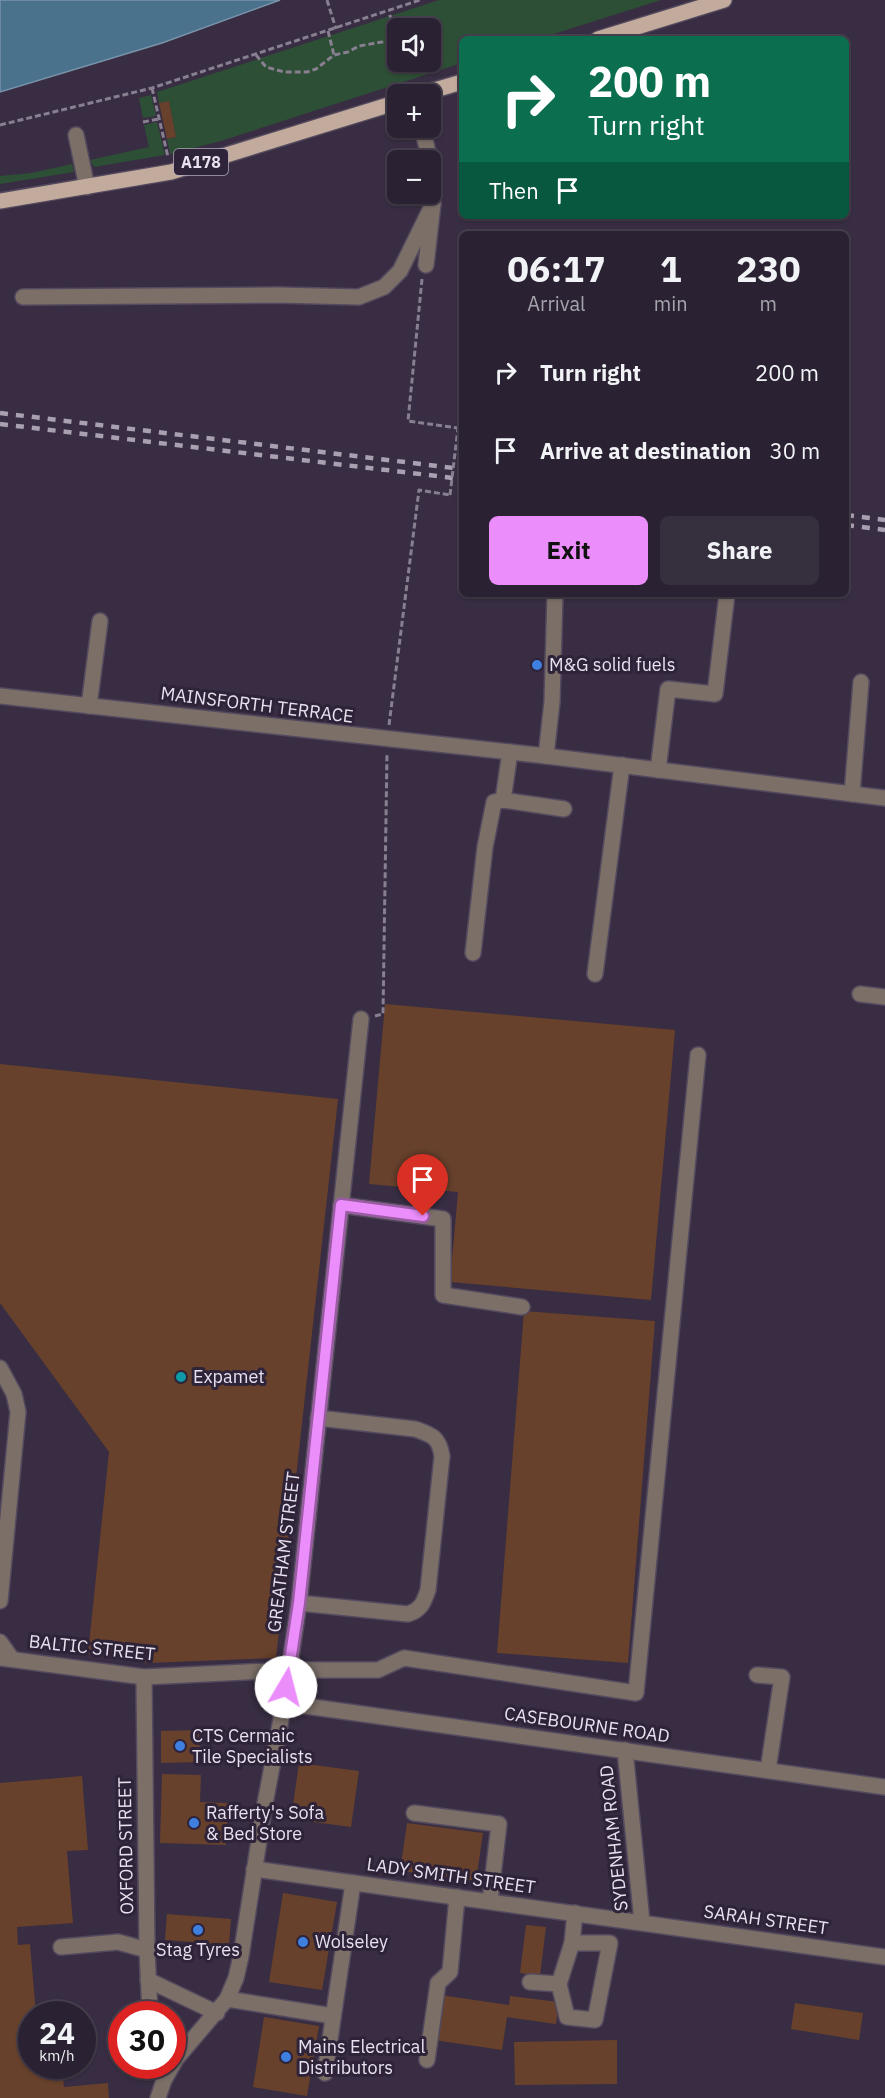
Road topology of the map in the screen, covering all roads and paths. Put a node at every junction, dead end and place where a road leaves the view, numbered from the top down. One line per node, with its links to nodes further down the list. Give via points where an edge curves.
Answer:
1 (327, 0): 5 (path)
2 (420, 0): 4 (path)
3 (724, 0): 7 (main road)
4 (389, 11): 5 (path); 8 (path, via 396,36)
5 (336, 29): 6 (path)
6 (328, 31): 8 (path); 9 (path)
7 (608, 36)
8 (334, 54): 9 (path, via 307,72 266,67)
9 (256, 55): 11 (path)
10 (459, 83): 12 (main road)
11 (152, 88): 14 (path); 16 (path)
12 (441, 88)
13 (387, 105): 19 (main road, A178, via 171,172)
14 (160, 119): 15 (path); 18 (path)
15 (143, 122)
16 (0, 125)
17 (76, 135): 19 (street)
18 (168, 158)
19 (87, 187): 20 (main road, A178)
20 (0, 201)
21 (433, 204): 22 (street); 23 (street, via 400,271 384,287 359,297)
22 (426, 265): 30 (path, bridge, via 408,422 458,428 450,495 419,490)
23 (23, 297)
24 (555, 597): 32 (street)
25 (727, 597): 34 (street, via 715,694 668,689)
26 (100, 621): 29 (street)
27 (861, 682): 35 (street)
28 (0, 696): 29 (street, MAINSFORTH TERRACE)
29 (89, 706): 30 (street, MAINSFORTH TERRACE)
30 (387, 740): 31 (street, MAINSFORTH TERRACE); 43 (path, via 383,1014)
31 (510, 752): 32 (street, MAINSFORTH TERRACE); 37 (street)
32 (546, 756): 33 (street, MAINSFORTH TERRACE)
33 (622, 765): 34 (street, MAINSFORTH TERRACE); 40 (street)
34 (658, 770): 35 (street, MAINSFORTH TERRACE)
35 (852, 794): 36 (street, MAINSFORTH TERRACE)
36 (885, 798)
37 (503, 801): 38 (street); 39 (street, via 494,802 485,847)
38 (564, 809)
39 (473, 953)
40 (595, 974)
41 (860, 994): 42 (street)
42 (885, 997)
43 (361, 1019): 45 (street, GREATHAM STREET)
44 (698, 1054): 53 (street, BALTIC STREET, via 636,1693 404,1658 378,1670)
45 (341, 1205): 46 (street, via 443,1219 443,1295); 48 (street, GREATHAM STREET)
46 (522, 1307)
47 (0, 1368): 49 (street, via 14,1394 18,1412)
48 (318, 1418): 50 (street, GREATHAM STREET); 50 (street, via 429,1434 441,1446 441,1468 428,1590 417,1611 408,1614)
49 (0, 1601)
50 (299, 1603): 53 (street, GREATHAM STREET)
51 (0, 1642): 52 (street)
52 (6, 1658): 55 (street, BALTIC STREET)
53 (288, 1670): 55 (street, BALTIC STREET); 56 (street, GREATHAM STREET)
54 (757, 1675): 58 (street, via 782,1677)
55 (144, 1677): 69 (street, OXFORD STREET)
56 (284, 1703): 57 (street, CASEBOURNE ROAD); 61 (street, GREATHAM STREET)
57 (625, 1750): 58 (street, CASEBOURNE ROAD); 66 (street, SYDENHAM ROAD)
58 (768, 1770): 59 (street, CASEBOURNE ROAD)
59 (885, 1787)
60 (414, 1813): 64 (street, via 499,1824)
61 (254, 1869): 62 (street, LADY SMITH STREET); 74 (street, GREATHAM STREET, via 241,1956)
62 (353, 1883): 63 (street, LADY SMITH STREET); 77 (street)
63 (458, 1897): 64 (street, LADY SMITH STREET); 78 (street, via 450,1972 438,1983)
64 (490, 1901): 65 (street, LADY SMITH STREET)
65 (575, 1913): 66 (street, LADY SMITH STREET); 67 (street)
66 (642, 1922): 70 (street, SARAH STREET)
67 (572, 1944): 73 (street); 73 (street, via 609,1943 596,2020 567,2017)
68 (61, 1947): 69 (street, via 118,1942)
69 (147, 1950): 71 (street, OXFORD STREET)
70 (885, 1957)
71 (148, 1980): 75 (street, OXFORD STREET); 76 (street)
72 (530, 1982): 73 (street)
73 (559, 1984)
74 (227, 1999): 76 (street, GREATHAM STREET); 77 (street)
75 (149, 2001)
76 (217, 2013): 80 (street, GREATHAM STREET, via 176,2059)
77 (333, 2016): 79 (street)
78 (427, 2060)
79 (325, 2073)
80 (164, 2080): 81 (street, GREATHAM STREET)
81 (158, 2098)

